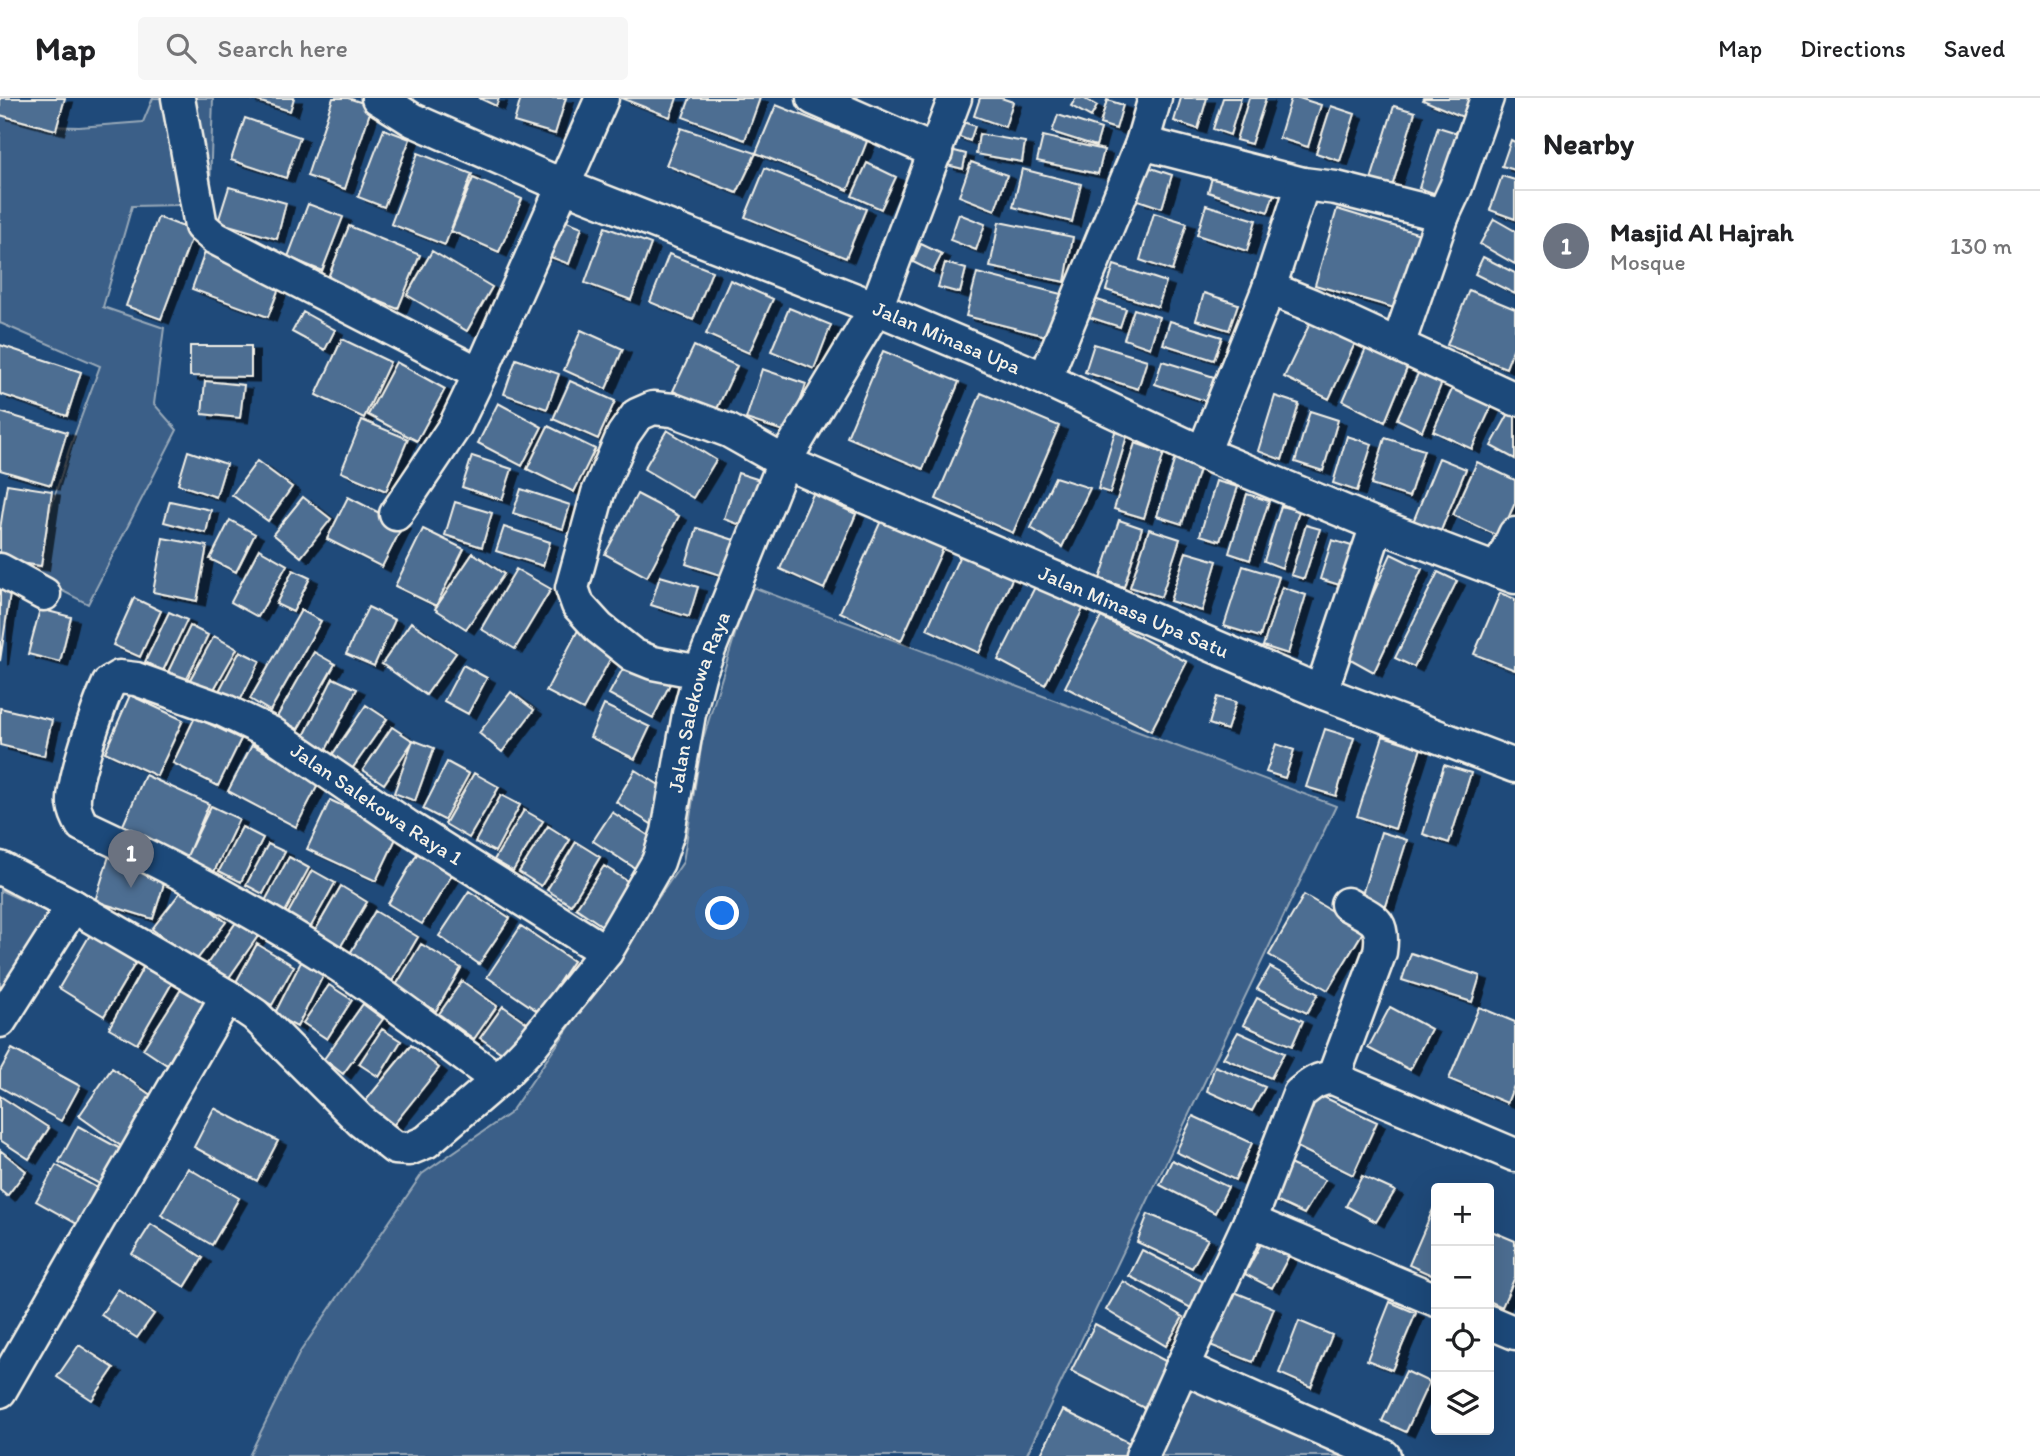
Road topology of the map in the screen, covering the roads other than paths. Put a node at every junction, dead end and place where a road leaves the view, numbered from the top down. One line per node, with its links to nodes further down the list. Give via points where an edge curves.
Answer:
1 (178, 98): 16 (street, via 201,226 215,238)
2 (378, 98): 11 (street, Jalan Minasa Upa, via 413,120)
3 (602, 98): 11 (street)
4 (813, 98): 9 (street)
5 (955, 98): 9 (street, Jalan Salekowa Raya)
6 (1155, 98): 8 (street)
7 (1487, 98): 12 (street)
8 (1142, 143): 10 (street); 17 (street)
9 (936, 152): 14 (street, Jalan Salekowa Raya)
10 (1303, 184): 12 (street); 13 (street)
11 (564, 186): 14 (street, Jalan Minasa Upa); 16 (street)
12 (1443, 215): 15 (street)
13 (1269, 288): 15 (street); 19 (street)
14 (876, 307): 17 (street, Jalan Minasa Upa); 20 (street, Jalan Salekowa Raya)
15 (1398, 345): 18 (street)
16 (480, 374): 21 (street, via 455,426)
17 (1045, 379): 19 (street, Jalan Minasa Upa)
18 (1515, 399)
19 (1203, 453): 22 (street, Jalan Minasa Upa)
20 (784, 462): 27 (street, Jalan Salekowa Raya); 27 (street, Jalan Minasa Upa Satu, via 729,431 673,410 653,408 637,415 623,435 598,493 572,588 578,605 633,655); 28 (street, Jalan Minasa Upa Satu)
21 (396, 514)
22 (1377, 525): 25 (street, Jalan Minasa Upa); 28 (street)
23 (1515, 534): 25 (street)
24 (0, 570): 26 (street)
25 (1506, 574)
26 (44, 594)
27 (700, 672): 33 (street, Jalan Salekowa Raya, via 658,862)
28 (1321, 692): 29 (street, Jalan Minasa Upa Satu)
29 (1515, 766)
30 (0, 868): 32 (street)
31 (1347, 904): 36 (street, via 1375,920 1382,935 1380,952)
32 (73, 906): 34 (street); 35 (street)
33 (606, 952): 37 (street, Jalan Salekowa Raya); 37 (street, Jalan Salekowa Raya 1, via 408,827 271,733 136,678 119,677 109,683 74,802 82,825 142,852 335,963)
34 (227, 996): 37 (street, Jalan Salekowa Raya, via 255,1015 360,1121 396,1148 409,1149 426,1142); 44 (street)
35 (0, 1021)
36 (1333, 1079): 38 (street); 39 (street, via 1315,1081 1299,1094)
37 (498, 1080)
38 (1515, 1155)
39 (1250, 1221): 40 (street); 43 (street)
40 (1431, 1298)
41 (1494, 1324): 42 (street)
42 (1515, 1333)
43 (1182, 1367): 45 (street); 46 (street)
44 (0, 1391)
45 (1142, 1456)
46 (1384, 1456)

